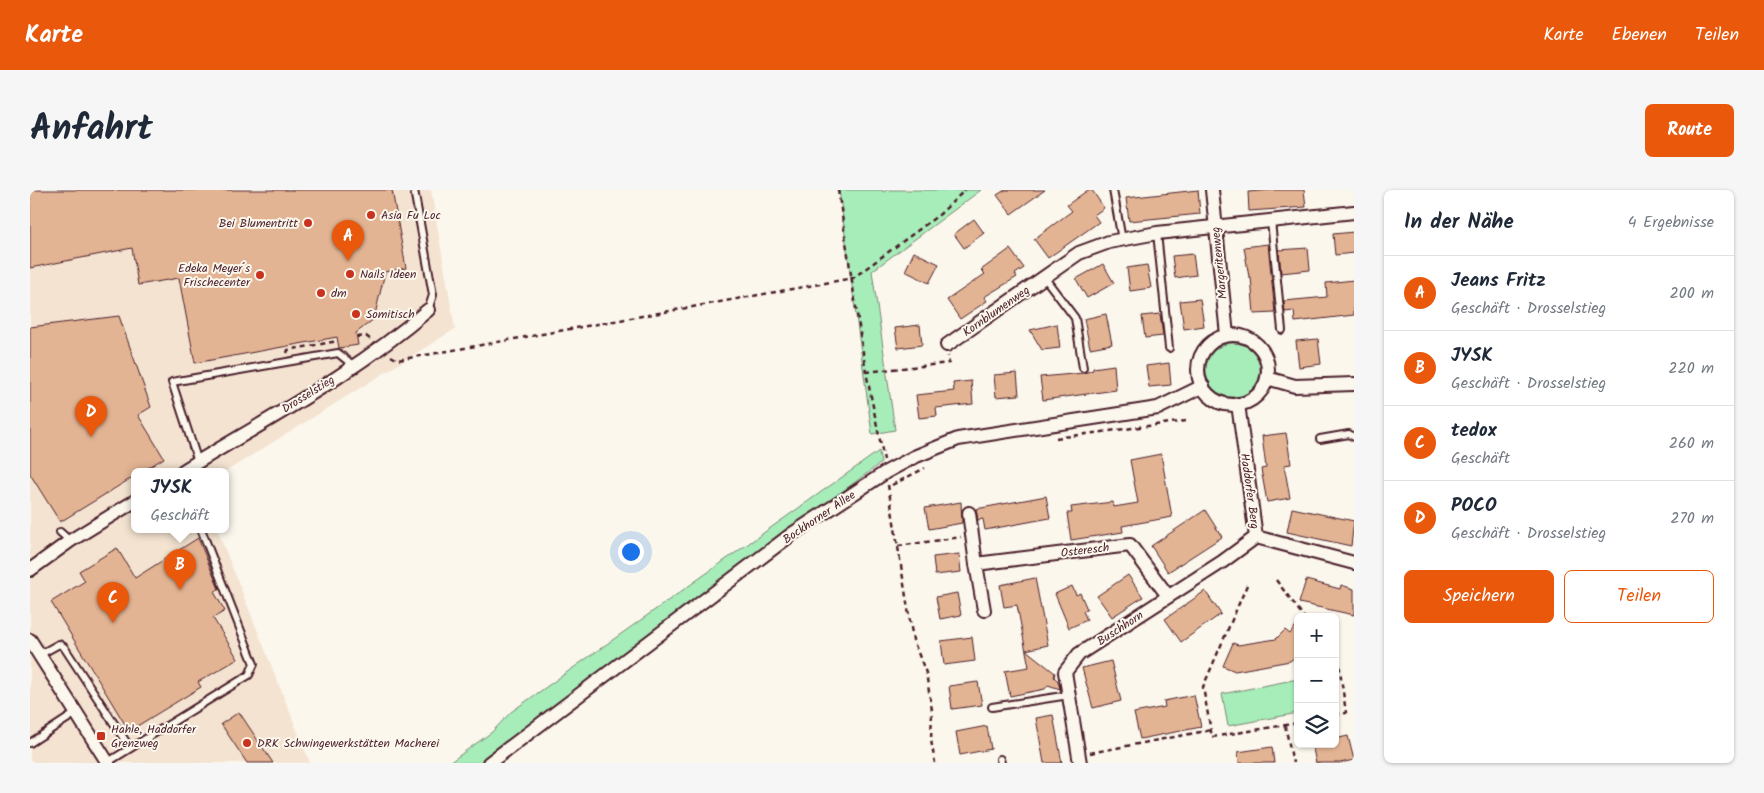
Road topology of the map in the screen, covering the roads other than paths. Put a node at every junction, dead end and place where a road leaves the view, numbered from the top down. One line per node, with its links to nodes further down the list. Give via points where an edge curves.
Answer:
1 (414, 190): 10 (lane, via 433,295)
2 (1113, 190): 8 (lane)
3 (1212, 190): 6 (street, Margeritenweg)
4 (1354, 212): 5 (street, Kornblumenweg)
5 (1271, 221): 6 (street, Kornblumenweg); 11 (lane)
6 (1215, 227): 7 (street, Kornblumenweg); 12 (street, Margeritenweg)
7 (1157, 234): 8 (street, Kornblumenweg); 14 (lane)
8 (1122, 240): 9 (street, Kornblumenweg, via 1079,253)
9 (1044, 277): 13 (street, Kornblumenweg); 16 (lane, via 1075,318)
10 (428, 310): 15 (street, Drosselstieg, via 395,339)
11 (1282, 330)
12 (1228, 335): 17 (street, via 1244,337 1258,346 1266,361); 19 (street, via 1212,342 1202,354 1198,371)
13 (947, 345)
14 (1169, 348)
15 (354, 366): 23 (street, Drosselstieg); 23 (lane, via 338,353 172,382)
16 (1083, 368)
17 (1267, 378): 18 (street, via 1295,386); 20 (street, via 1258,393)
18 (1354, 384)
19 (1203, 386): 20 (street, via 1218,401); 43 (street, Bockhorner Allee, via 1158,408 958,439 914,457 792,534)
20 (1238, 404): 28 (street, Haddorfer Berg)
21 (1354, 437): 22 (lane, via 1349,434)
22 (1320, 439)
23 (198, 462): 24 (street, Drosselstieg)
24 (188, 468)
25 (131, 503): 31 (street, via 65,536)
26 (969, 513): 30 (street)
27 (203, 533): 40 (lane, via 254,664 249,675)
28 (1256, 537): 29 (street, Haddorfer Berg); 32 (street, Buschhorn)
29 (1354, 563)
30 (976, 564): 32 (street, Osteresch, via 1130,545); 33 (street)
31 (30, 570)
32 (1168, 596): 36 (street, Buschhorn, via 1070,662 1064,672)
33 (984, 610)
34 (30, 640): 35 (street)
35 (40, 655): 38 (street); 40 (lane, via 58,644 64,647)
36 (1069, 695): 37 (lane); 41 (street, Buschhorn)
37 (992, 707)
38 (76, 713): 39 (lane); 42 (street)
39 (30, 743)
40 (130, 748): 42 (lane)
41 (1080, 759)
42 (108, 763)
43 (489, 763)

